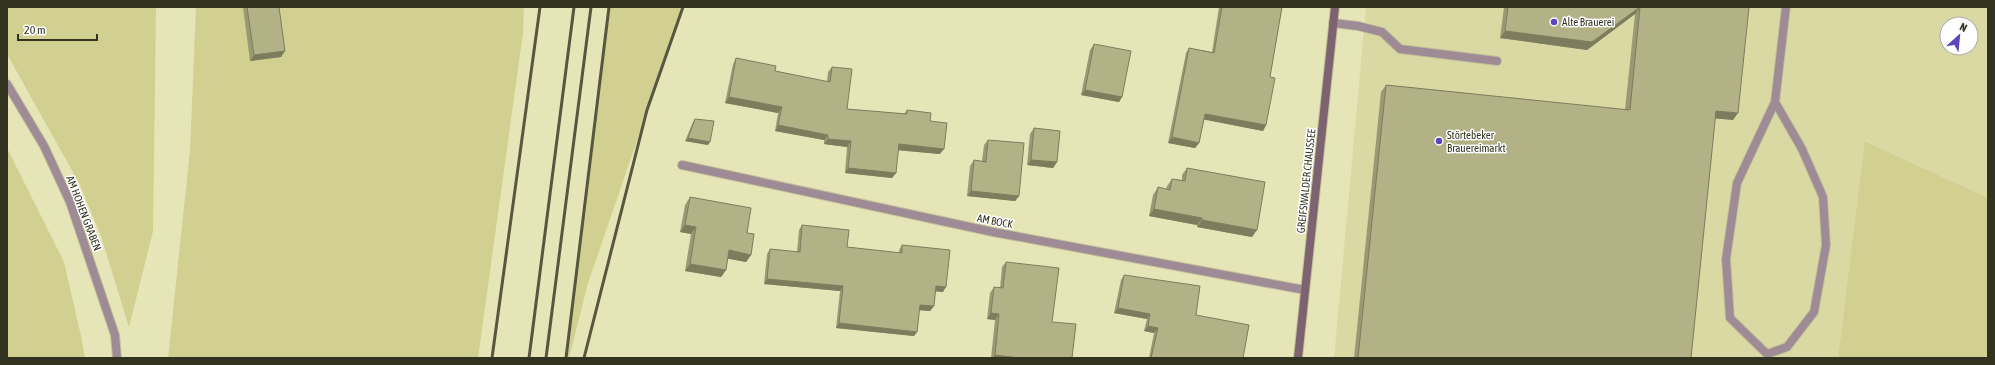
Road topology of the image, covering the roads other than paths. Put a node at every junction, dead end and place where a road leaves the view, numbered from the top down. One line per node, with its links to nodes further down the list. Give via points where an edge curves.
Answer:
1 (1335, 7): 3 (main road, GREIFSWALDER CHAUSSEE)
2 (1786, 7): 6 (street)
3 (1333, 23): 4 (street, via 1382,32 1400,49); 8 (main road, GREIFSWALDER CHAUSSEE)
4 (1497, 61)
5 (7, 84): 9 (street, AM HOHEN GRABEN, via 44,146 70,202 115,335)
6 (1775, 102): 6 (street, via 1737,183 1726,259 1730,318 1767,354 1787,347 1814,312 1826,245 1823,197 1802,149)
7 (682, 165): 8 (street, AM BOCK, via 993,232)
8 (1306, 290): 10 (main road, GREIFSWALDER CHAUSSEE)
9 (117, 358)
10 (1298, 358)

